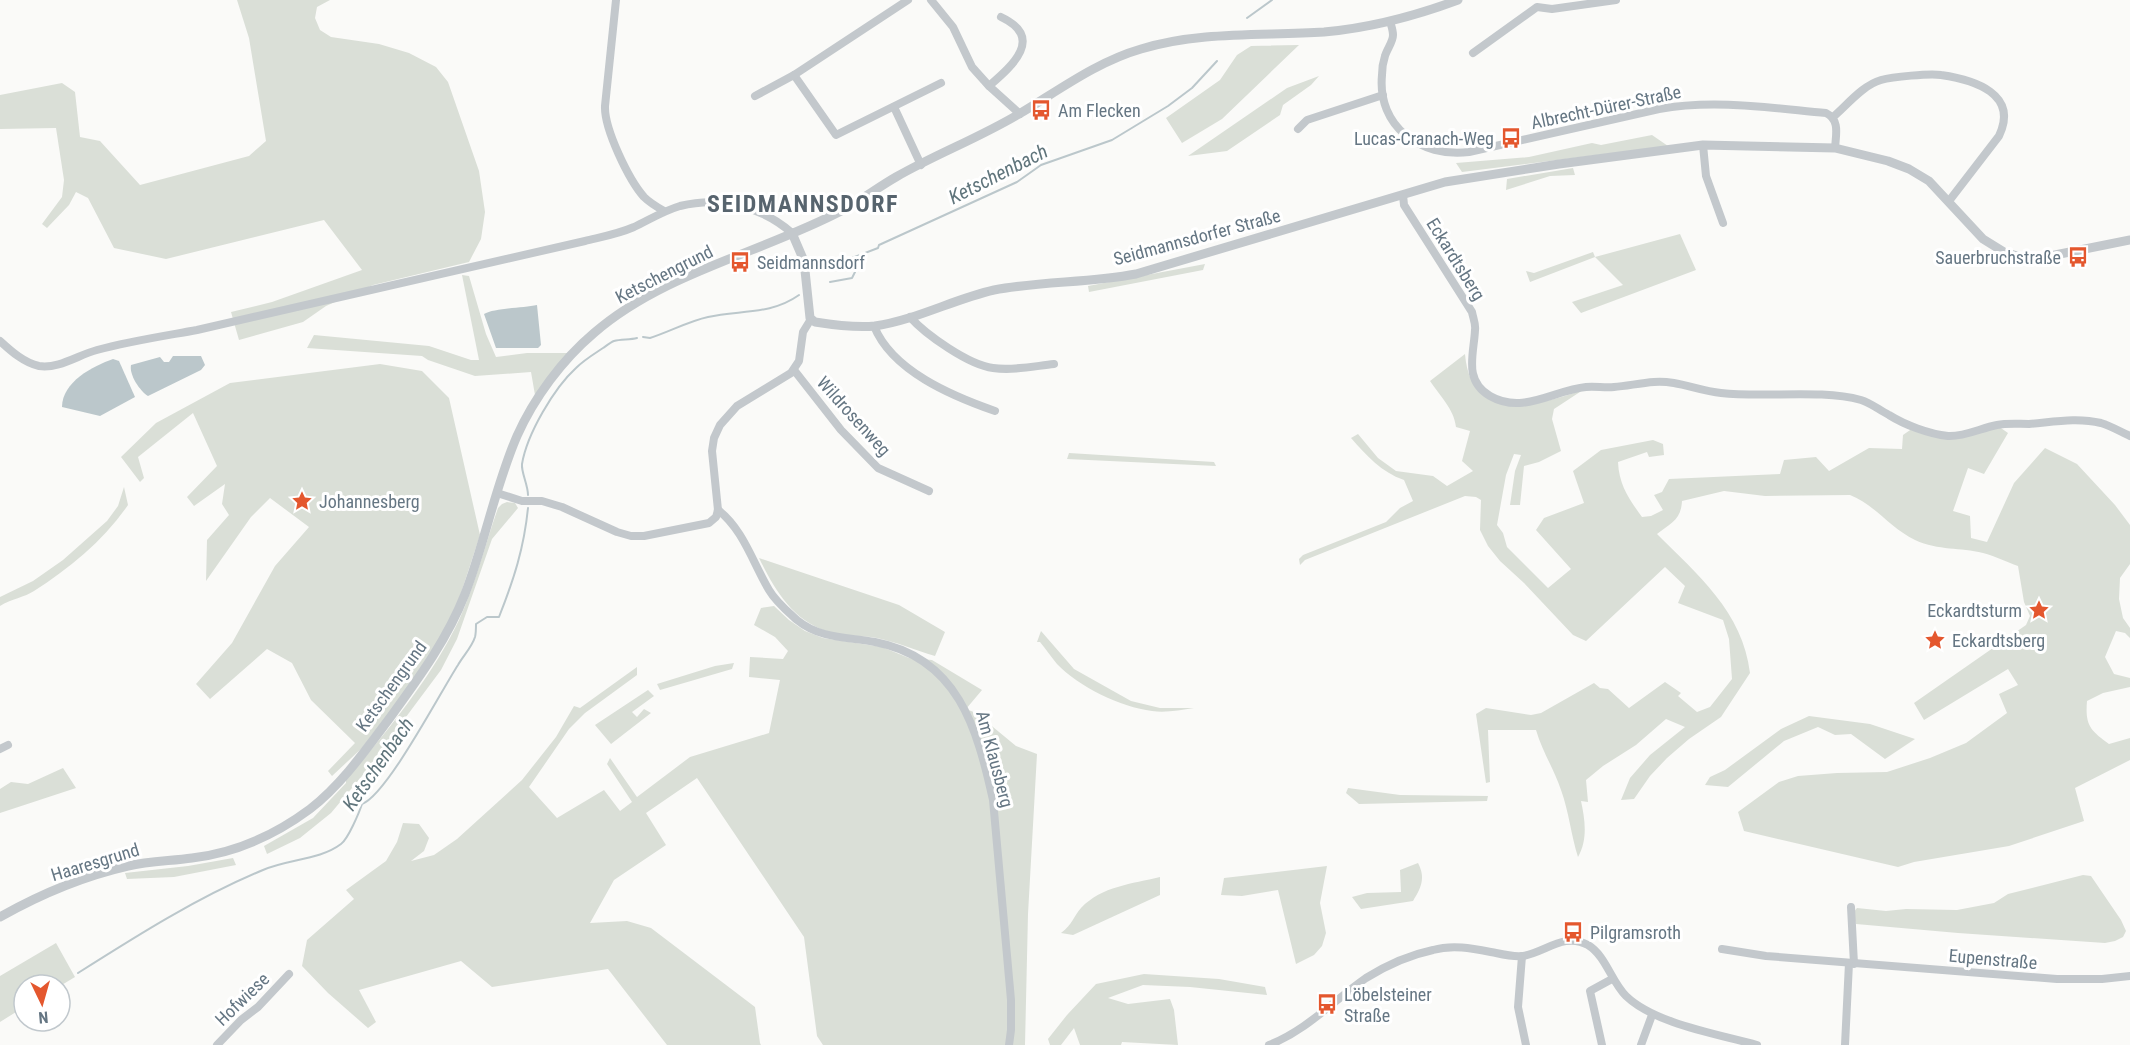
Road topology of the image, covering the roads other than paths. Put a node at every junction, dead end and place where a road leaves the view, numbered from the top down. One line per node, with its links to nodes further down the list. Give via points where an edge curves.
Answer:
1 (616, 0): 24 (street, via 605,106 609,133 645,199)
2 (908, 0): 10 (street)
3 (931, 0): 12 (street, via 952,27 972,67)
4 (1458, 0): 8 (street, Ketschengrund)
5 (1616, 0): 6 (street, via 1552,9)
6 (1536, 3): 9 (street)
7 (1001, 17): 12 (street, via 1019,31 1020,53 1014,64)
8 (1390, 21): 13 (street, Albrecht-Dürer-Straße, via 1393,34 1382,72); 16 (street, Ketschengrund, via 1328,32 1219,35 1152,46 1124,55)
9 (1473, 53)
10 (794, 75): 14 (street); 15 (street, via 836,135)
11 (941, 83): 15 (street)
12 (989, 86): 16 (street)
13 (1383, 95): 17 (street, Albrecht-Dürer-Straße, via 1400,131 1428,149 1446,153 1469,152 1676,106 1762,107 1826,112); 18 (street, via 1307,120)
14 (755, 96)
15 (894, 107): 21 (street)
16 (1020, 114): 21 (street, Ketschengrund)
17 (1833, 117): 20 (street, via 1837,129); 23 (street, via 1873,83 1883,80 1939,74 1989,90 2003,106 2004,126)
18 (1298, 129)
19 (1703, 145): 20 (street, Seidmannsdorfer Straße); 22 (street, Seidmannsdorfer Straße, via 1461,179); 25 (street, via 1706,176)
20 (1835, 148): 23 (street, Seidmannsdorfer Straße, via 1909,169 1929,181)
21 (921, 165): 26 (street, Ketschengrund, via 837,214)
22 (1403, 195): 28 (street, Seidmannsdorfer Straße, via 1136,274 997,290); 35 (street, Eckardtsberg, via 1404,205 1472,312 1473,372 1484,392 1492,397 1524,403 1588,387 1611,388 1656,381 1719,393 1845,396 1864,401 1916,427 1949,436 1999,424 2063,420 2101,423)
23 (1949, 201): 27 (street, Seidmannsdorfer Straße, via 1983,239 2017,256 2051,256)
24 (664, 212): 26 (street, via 699,203 734,204 764,214); 31 (street, via 612,235 95,350 50,366 31,363)
25 (1723, 224)
26 (792, 232): 29 (street, via 804,261); 37 (street, Ketschengrund, via 660,290 594,332 545,387 526,417)
27 (2130, 240)
28 (910, 317): 30 (street, Seidmannsdorfer Straße); 32 (street, via 926,333 983,366)
29 (811, 320): 30 (street, Seidmannsdorfer Straße); 33 (street, via 803,332)
30 (874, 326): 34 (street, via 885,348 907,367 959,398)
31 (0, 341)
32 (1054, 364)
33 (794, 370): 36 (street, Wildrosenweg, via 878,468); 38 (street, via 737,406 720,425 712,451)
34 (995, 411)
35 (2130, 436)
36 (929, 491)
37 (497, 493): 38 (street, via 562,507 631,536 702,526 714,520); 39 (street, Ketschengrund, via 465,595 451,626 429,664 365,751 321,799 284,827 235,849)
38 (718, 510): 51 (street, Am Klausberg, via 734,525 774,596 800,622 827,636 878,643 913,654 940,675 963,703 988,776 994,810 1011,1000)
39 (206, 856): 41 (street, Haaresgrund, via 127,866 68,886)
40 (1851, 907): 44 (street)
41 (0, 917)
42 (1722, 949): 44 (street, Eupenstraße)
43 (1522, 956): 47 (street, via 1561,941 1576,940 1595,951); 52 (street, via 1461,947 1415,954 1365,979 1314,1020); 53 (street, via 1518,1007)
44 (1852, 963): 46 (street, Eupenstraße, via 2065,980); 57 (street)
45 (289, 974): 50 (street, Hofwiese)
46 (2130, 976)
47 (1612, 980): 48 (street); 54 (street, via 1590,991)
48 (1652, 1015): 49 (street); 55 (street)
49 (1744, 1044): 56 (street)
50 (217, 1045)
51 (1008, 1045)
52 (1269, 1045)
53 (1526, 1045)
54 (1602, 1045)
55 (1641, 1045)
56 (1757, 1045)
57 (1845, 1045)

